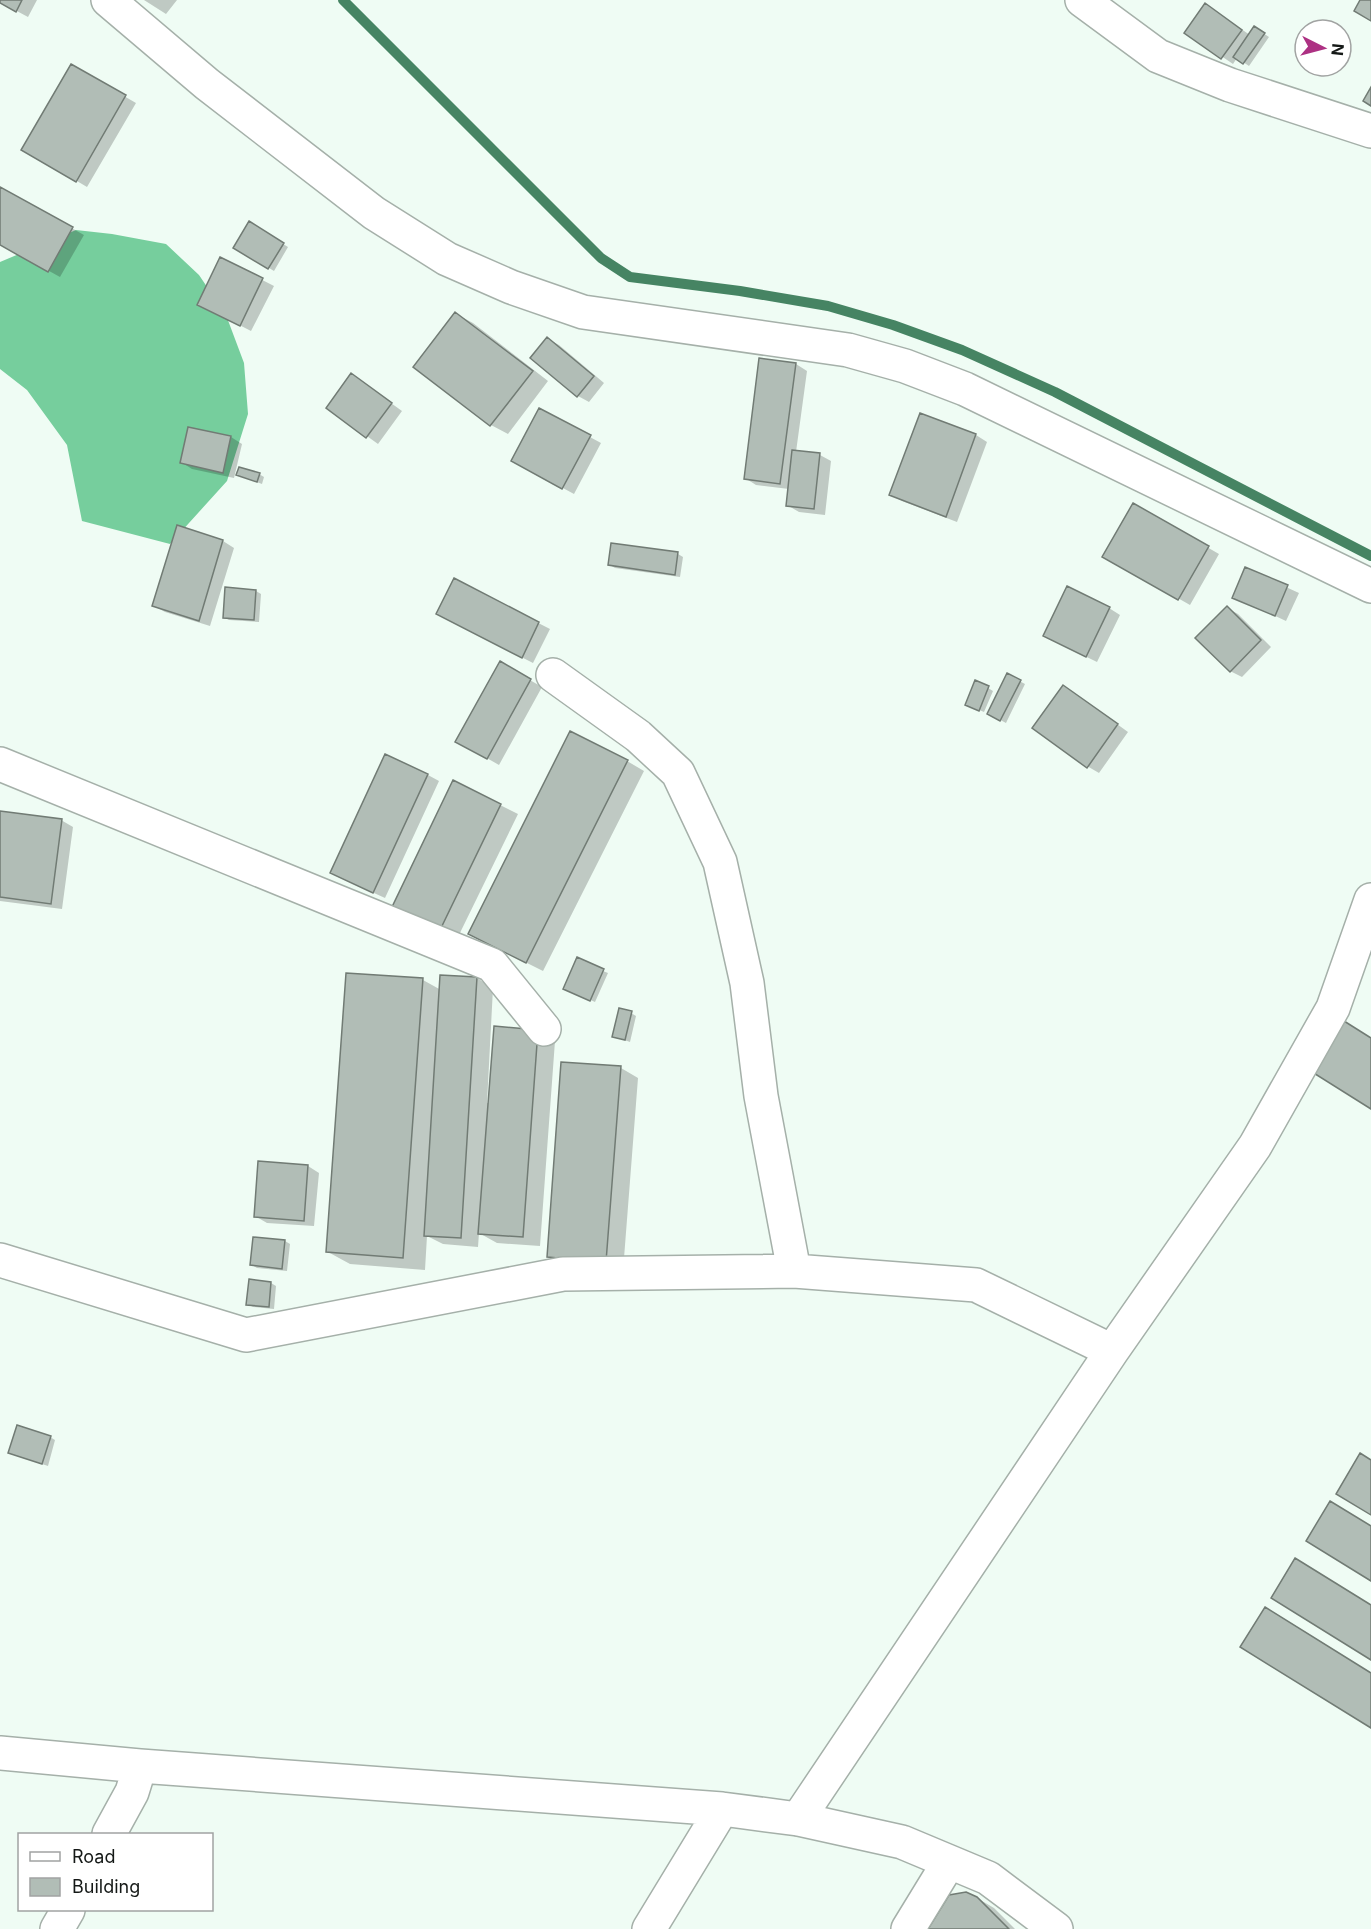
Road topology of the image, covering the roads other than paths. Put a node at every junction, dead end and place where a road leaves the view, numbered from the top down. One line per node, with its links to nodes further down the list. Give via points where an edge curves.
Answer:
1 (108, 0): 4 (street, via 207,84 374,213 447,259 583,312 848,351 905,366 965,389)
2 (1082, 0): 3 (street, via 1158,56 1230,85)
3 (1371, 131)
4 (1371, 586)
5 (553, 675): 10 (street, via 638,736 678,773 720,862 747,983 761,1096)
6 (0, 764): 8 (street, via 492,965)
7 (1371, 900): 11 (street, via 1333,1008 1256,1146)
8 (544, 1029)
9 (0, 1260): 10 (street, via 246,1335 563,1274)
10 (794, 1271): 11 (street, via 976,1285)
11 (1112, 1352): 15 (street)
12 (0, 1752): 13 (street)
13 (140, 1766): 14 (street); 16 (street, via 132,1792)
14 (722, 1809): 15 (street); 20 (street)
15 (798, 1819): 17 (street, via 902,1842)
16 (110, 1833)
17 (949, 1862): 21 (street); 22 (street, via 988,1878)
18 (67, 1911): 19 (street)
19 (57, 1929)
20 (649, 1929)
21 (908, 1929)
22 (1056, 1929)

